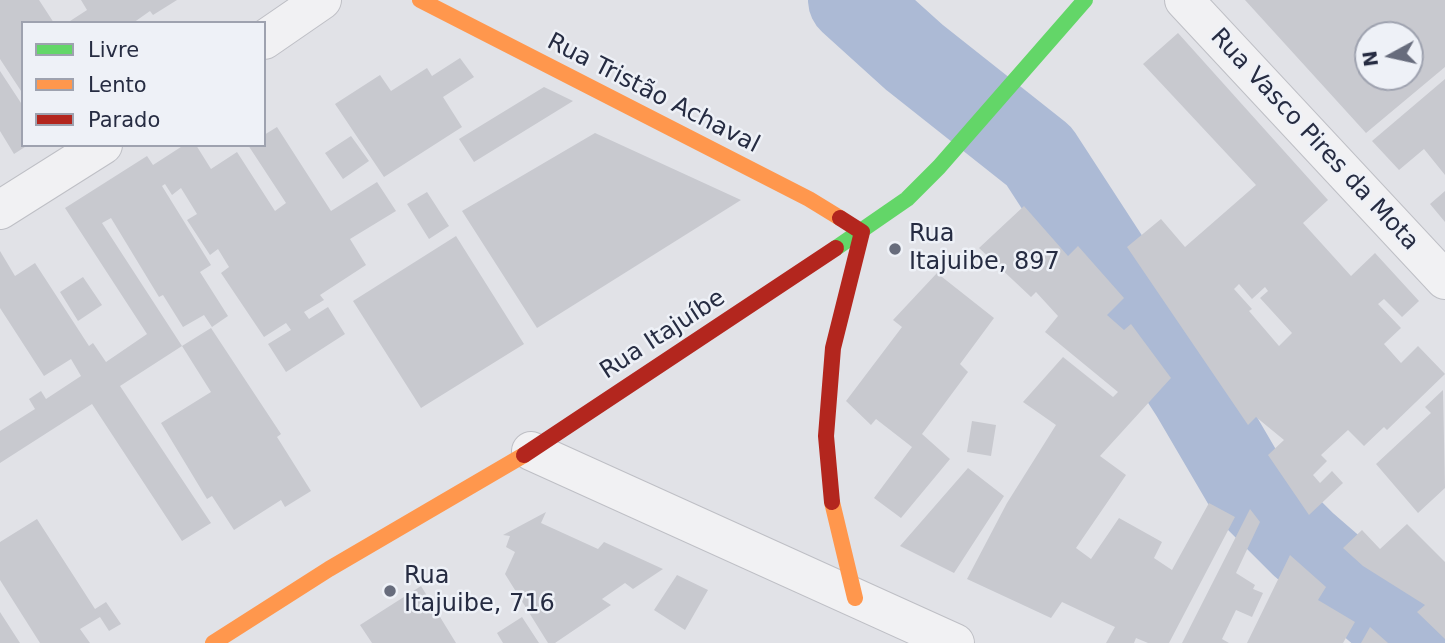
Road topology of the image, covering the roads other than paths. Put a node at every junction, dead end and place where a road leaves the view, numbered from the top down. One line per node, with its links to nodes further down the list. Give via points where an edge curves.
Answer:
1 (321, 0): 5 (street)
2 (421, 0): 8 (main road, Rua Tristão Achaval, via 809,199)
3 (1085, 0): 8 (main road, Rua Itajuíbe, via 939,167)
4 (1184, 0): 9 (street, Rua Vasco Pires da Mota)
5 (266, 39)
6 (100, 147): 7 (street)
7 (0, 210)
8 (862, 232): 10 (main road, Rua Itajuíbe); 11 (main road, via 833,348 826,436 833,512)
9 (1445, 281)
10 (531, 451): 11 (street); 12 (main road, Rua Itajuíbe)
11 (855, 598): 13 (street)
12 (213, 643)
13 (955, 643)

